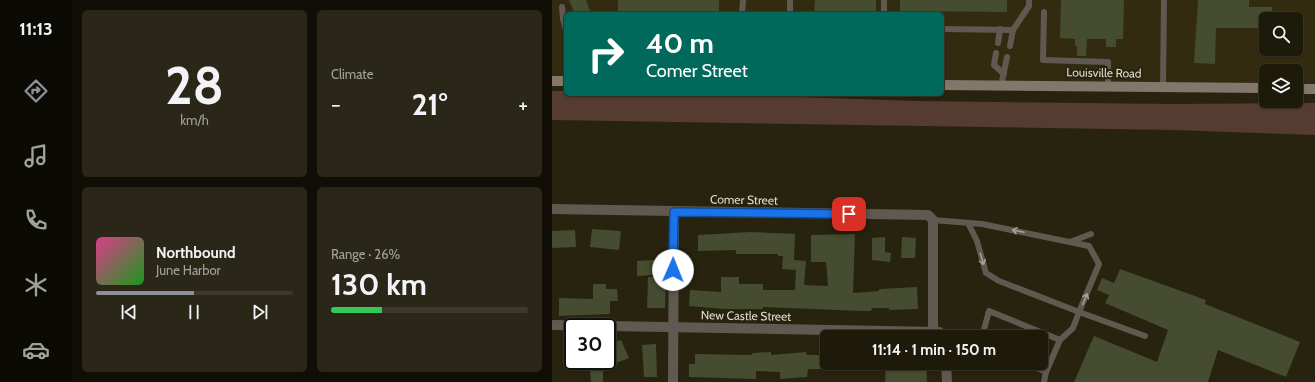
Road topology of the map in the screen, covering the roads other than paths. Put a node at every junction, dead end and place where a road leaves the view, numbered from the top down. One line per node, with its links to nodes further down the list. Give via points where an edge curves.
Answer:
1 (743, 0): 7 (lane)
2 (790, 0): 8 (lane)
3 (884, 0): 9 (lane)
4 (1029, 0): 14 (lane, via 1029,6)
5 (1164, 0): 25 (lane)
6 (562, 7): 11 (lane)
7 (742, 12)
8 (790, 12)
9 (884, 12)
10 (1044, 12): 24 (lane, via 1043,60 1108,62)
11 (564, 23)
12 (944, 29): 13 (lane)
13 (1000, 29): 14 (lane); 15 (lane)
14 (1013, 30): 16 (lane)
15 (998, 43)
16 (1010, 46)
17 (996, 53): 19 (lane, via 994,65)
18 (1007, 57): 19 (lane)
19 (1004, 74): 23 (lane)
20 (552, 81): 21 (main road)
21 (564, 81)
22 (944, 85): 23 (main road, Louisville Road)
23 (1001, 86): 24 (main road, Louisville Road)
24 (1108, 86): 25 (main road, Louisville Road)
25 (1163, 87): 26 (main road, Louisville Road)
26 (1259, 88)
27 (1303, 89): 28 (main road)
28 (1315, 89)
29 (552, 209): 30 (street, Comer Street)
30 (674, 212): 31 (street, Comer Street, via 928,215); 37 (street)
31 (933, 220): 32 (lane); 38 (street)
32 (968, 223): 34 (lane, one-way to 32); 35 (lane, one-way to 35, via 977,241 986,273 999,281)
33 (1090, 234): 34 (lane)
34 (1069, 242): 35 (lane, one-way to 34, via 1099,264 1089,246)
35 (1079, 312): 43 (lane); 44 (lane, via 1073,328)
36 (552, 325): 37 (street, New Castle Street)
37 (673, 328): 41 (street, New Castle Street); 48 (street)
38 (937, 330)
39 (984, 330): 40 (lane, via 988,312)
40 (1034, 330)
41 (820, 331)
42 (1048, 335): 44 (lane)
43 (1145, 336)
44 (1060, 340): 47 (lane)
45 (946, 370): 49 (street)
46 (1042, 370): 47 (lane)
47 (1046, 372): 50 (lane)
48 (673, 382)
49 (947, 382)
50 (1044, 382)

